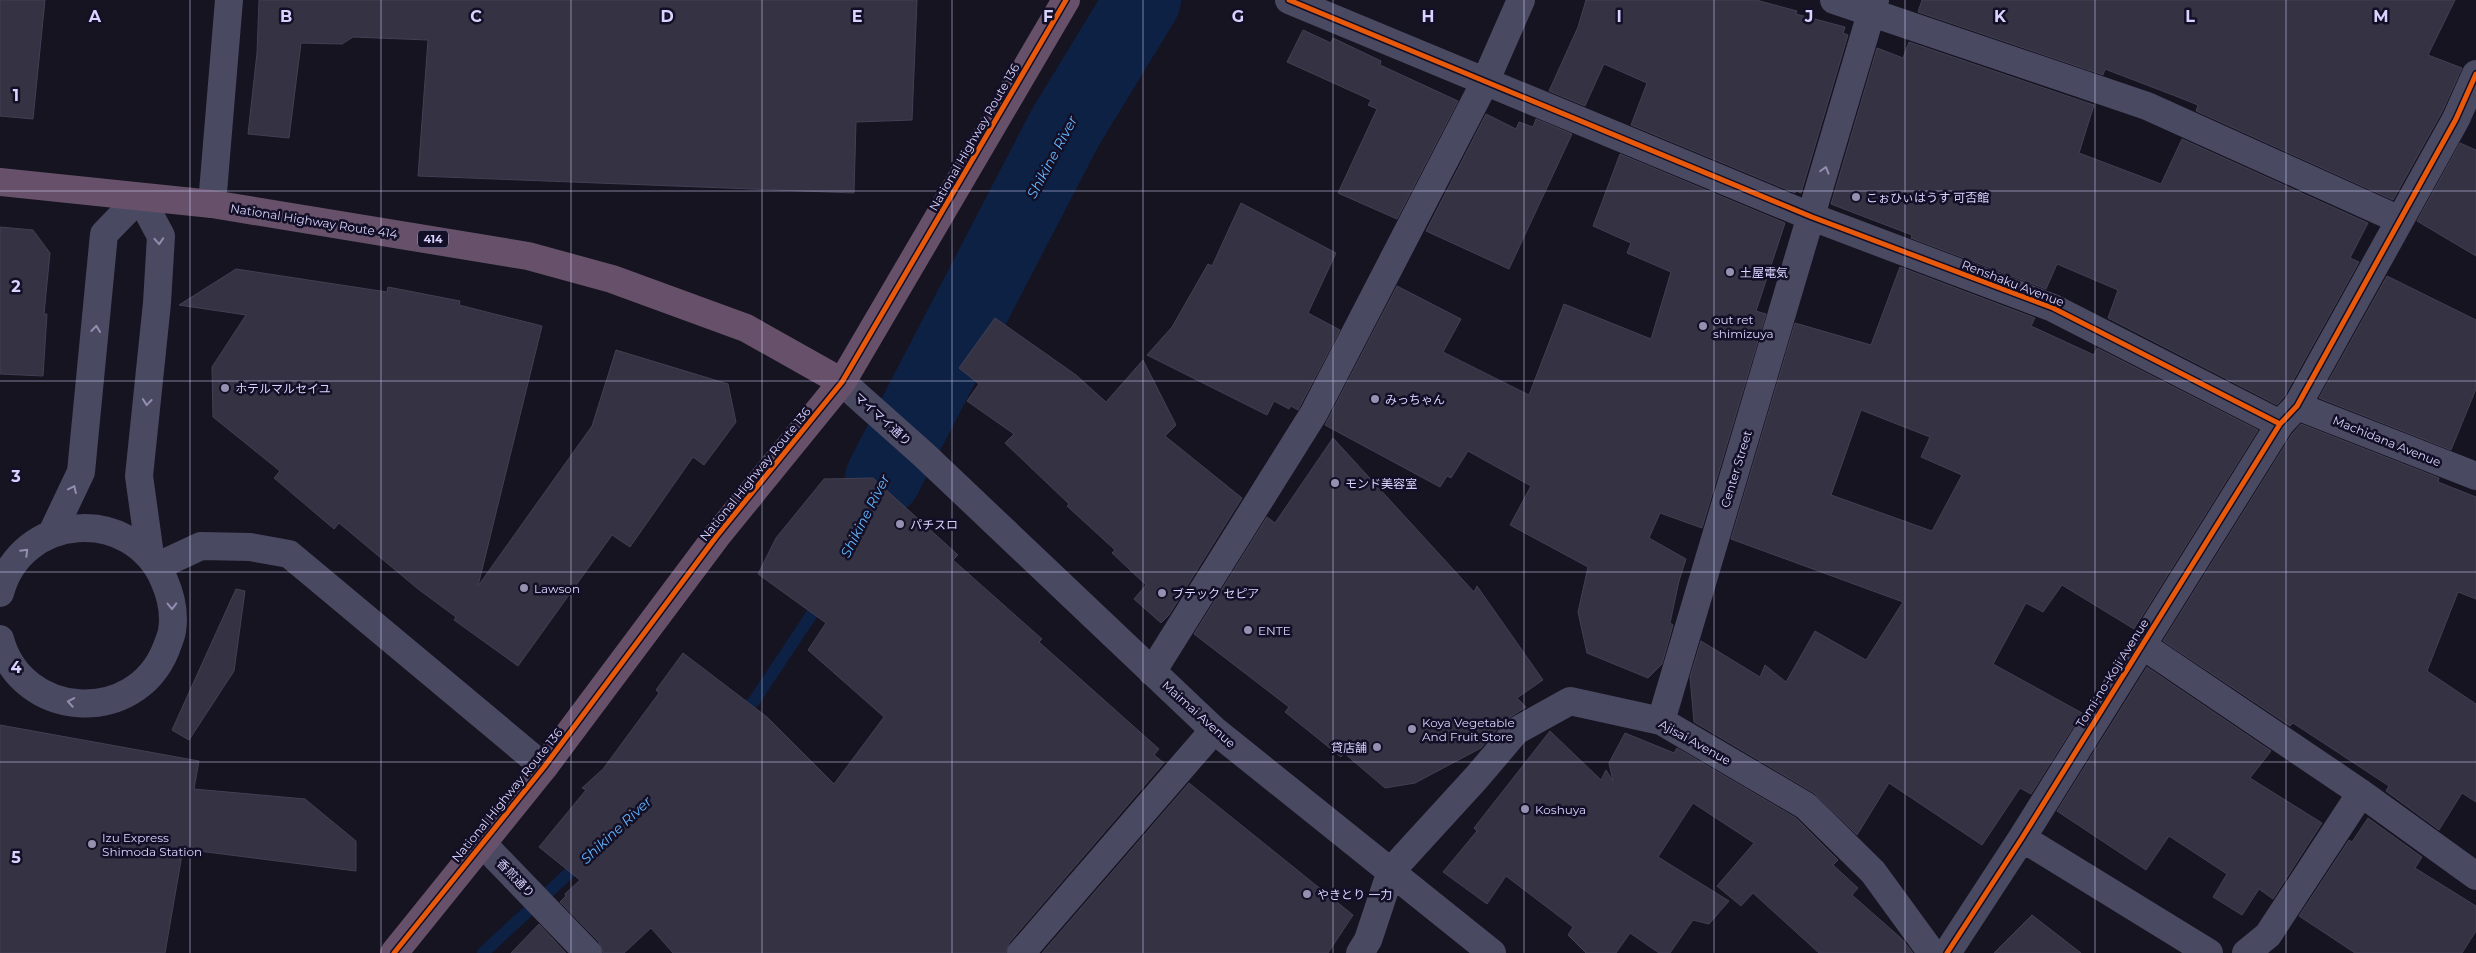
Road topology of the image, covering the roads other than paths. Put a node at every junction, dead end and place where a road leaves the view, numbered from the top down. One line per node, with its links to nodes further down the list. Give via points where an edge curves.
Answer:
1 (229, 0): 12 (street)
2 (1066, 0): 15 (highway, National Highway Route 136)
3 (1289, 0): 8 (street, Renshaku Avenue)
4 (1521, 0): 8 (street)
5 (1834, 0): 6 (street)
6 (1873, 7): 13 (street, Center Street, one-way to 6); 14 (street, via 2147,106)
7 (2476, 74): 9 (street, Tomi-no-Koji Avenue)
8 (1485, 82): 13 (street, Renshaku Avenue); 25 (street, via 1314,413)
9 (2466, 124): 14 (street, Tomi-no-Koji Avenue)
10 (0, 182): 11 (highway, National Highway Route 414 / 414)
11 (140, 197): 12 (highway, National Highway Route 414 / 414); 19 (street, one-way to 11, via 81,472 104,234); 20 (street, one-way to 20, via 161,236 139,476)
12 (212, 204): 15 (highway, National Highway Route 414 / 414, via 528,256 612,279 746,328)
13 (1812, 217): 16 (street, Renshaku Avenue, via 2053,308); 26 (street, Center Street)
14 (2400, 220): 16 (street, Tomi-no-Koji Avenue)
15 (842, 382): 17 (street, マイマイ通り); 28 (highway, National Highway Route 136, via 716,537)
16 (2289, 415): 18 (street, Machidana Avenue); 23 (street, Tomi-no-Koji Avenue)
17 (924, 455): 25 (street, Maimai Avenue)
18 (2476, 476)
19 (52, 533): 20 (street, via 78,527 104,529 129,538); 21 (street, one-way to 19, via 15,561)
20 (154, 561): 24 (street, one-way to 24, via 172,598 172,632 160,664 137,688 106,703 72,704 40,693); 28 (street, via 201,546 250,547 289,554)
21 (0, 592)
22 (0, 639): 24 (street)
23 (2142, 645): 29 (street); 30 (street, Tomi-no-Koji Avenue)
24 (7, 672)
25 (1152, 672): 27 (street, Maimai Avenue)
26 (1661, 721): 32 (street, Ajisai Avenue, via 1570,701 1516,731); 39 (street, Ajisai Avenue, via 1806,806 1873,872)
27 (1214, 730): 32 (street, Maimai Avenue); 36 (street)
28 (544, 767): 31 (highway, National Highway Route 136)
29 (2361, 793): 33 (street); 42 (street, via 2268,935)
30 (2022, 838): 40 (street, Tomi-no-Koji Avenue); 41 (street)
31 (482, 843): 34 (highway, National Highway Route 136); 35 (street, 香煎通り)
32 (1391, 871): 37 (street, via 1368,940); 38 (street, Maimai Avenue)
33 (2476, 876)
34 (394, 953)
35 (588, 953)
36 (1021, 953)
37 (1360, 953)
38 (1492, 953)
39 (1932, 953)
40 (1947, 953)
41 (2209, 953)
42 (2246, 953)

